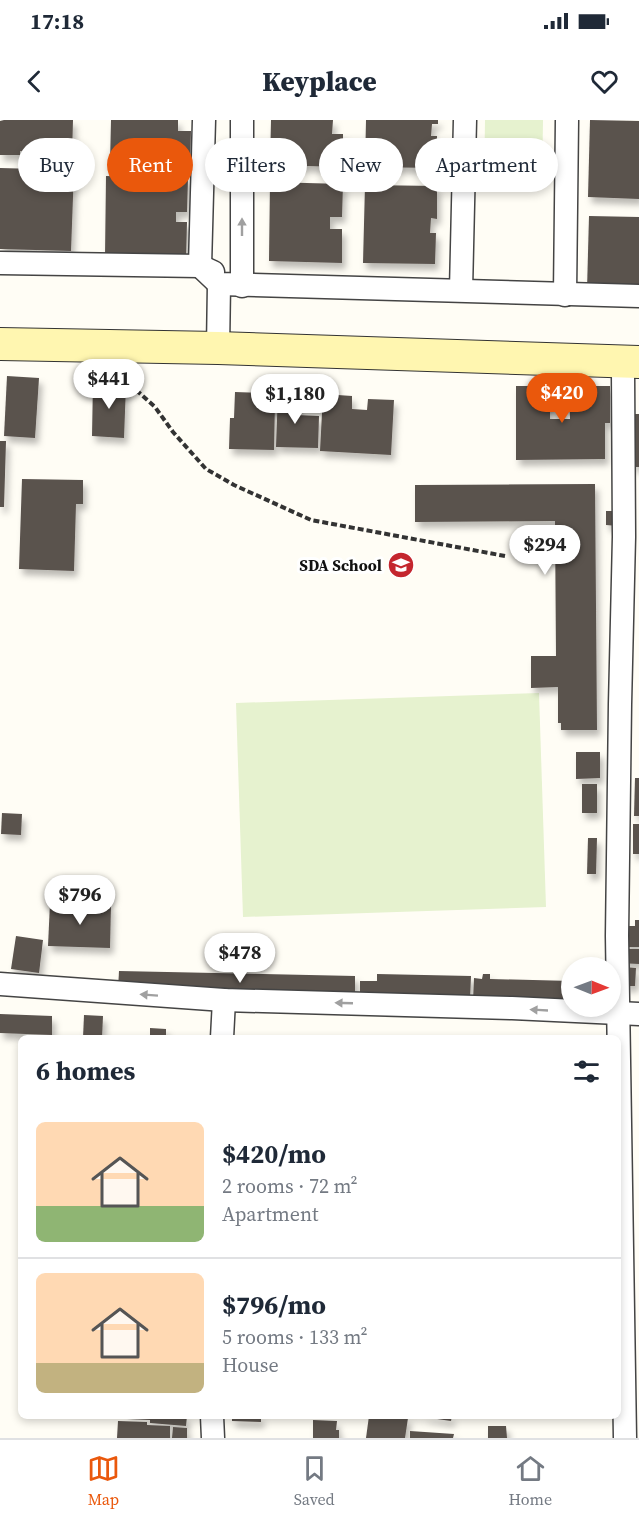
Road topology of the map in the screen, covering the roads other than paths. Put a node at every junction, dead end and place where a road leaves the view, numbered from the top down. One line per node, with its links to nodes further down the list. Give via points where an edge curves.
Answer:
1 (204, 120): 6 (street)
2 (242, 120): 7 (street, one-way to 2)
3 (465, 120): 8 (street)
4 (567, 120): 9 (street)
5 (0, 263): 6 (street)
6 (200, 266): 7 (street)
7 (231, 285): 8 (street); 12 (street)
8 (461, 290): 9 (street)
9 (565, 295): 10 (street)
10 (639, 296)
11 (0, 344): 12 (street)
12 (218, 348): 13 (street)
13 (630, 362): 16 (street, via 623,371 617,936)
14 (0, 984): 15 (street, one-way to 14)
15 (224, 1000): 16 (street, one-way to 15); 17 (street)
16 (629, 1014): 20 (street)
17 (222, 1035)
18 (212, 1419): 19 (street)
19 (213, 1438)
20 (625, 1438)

